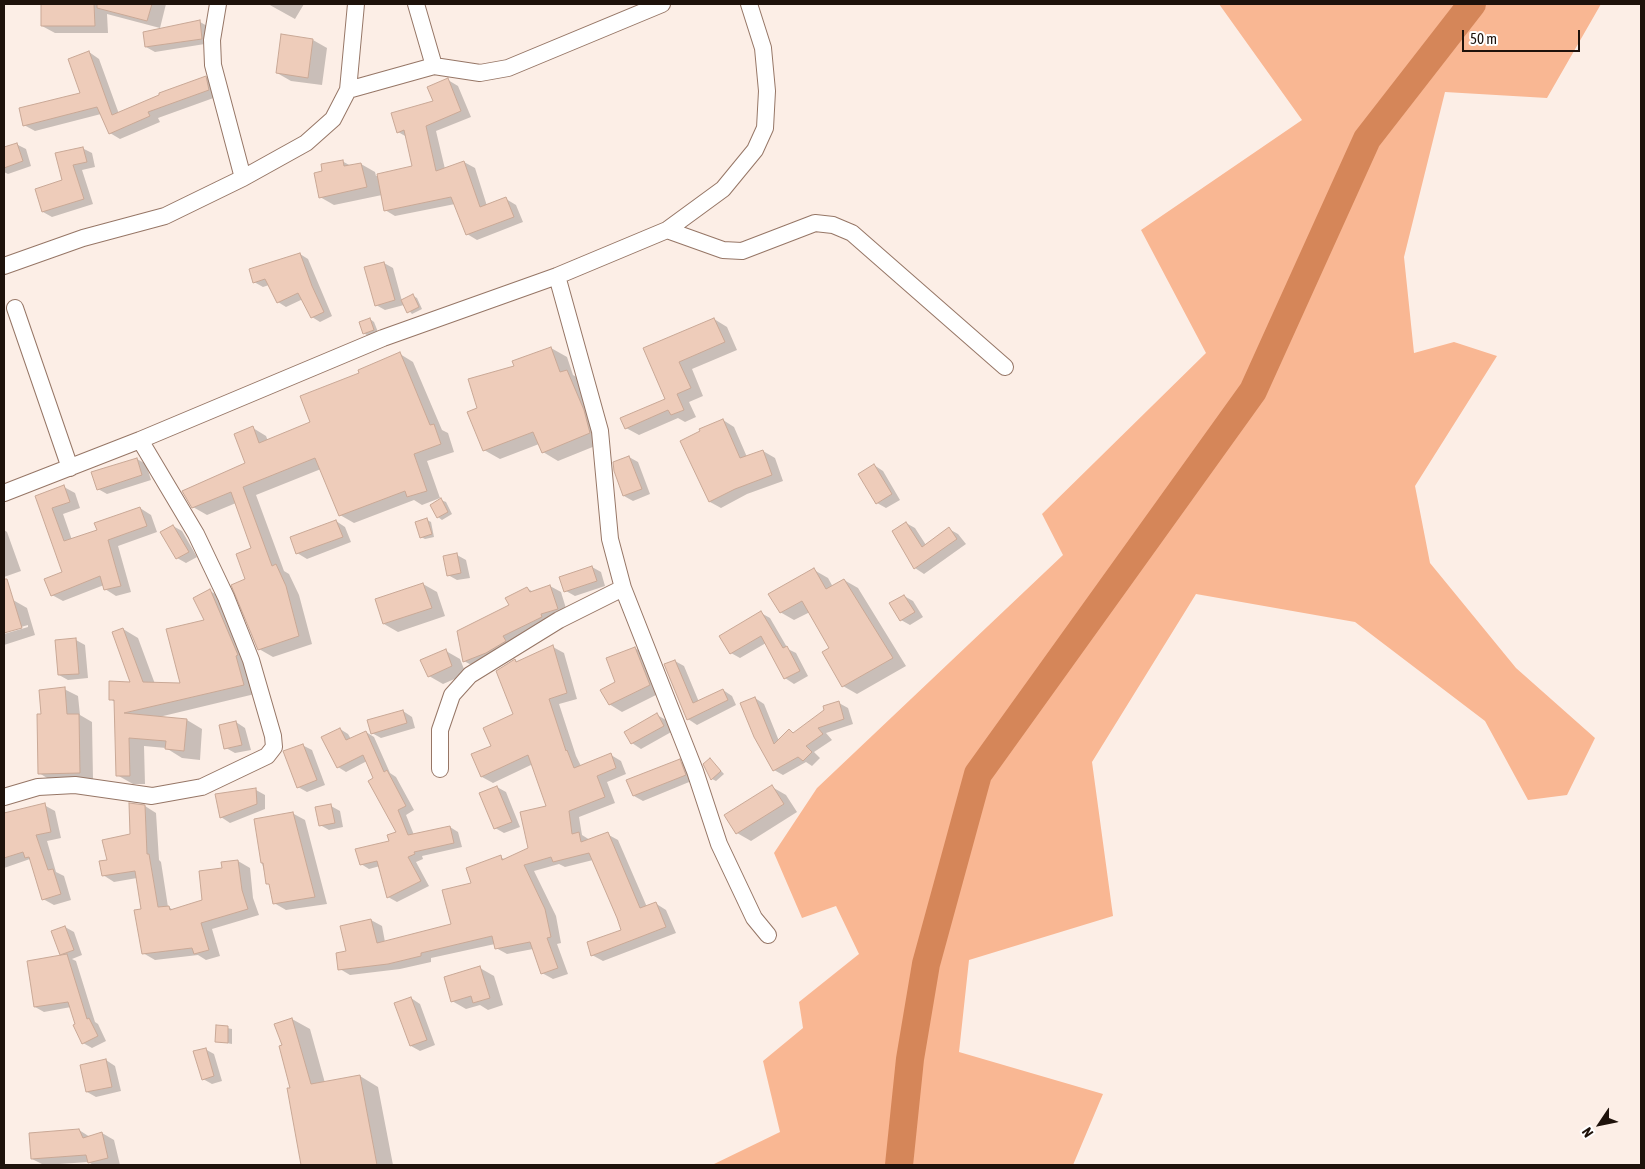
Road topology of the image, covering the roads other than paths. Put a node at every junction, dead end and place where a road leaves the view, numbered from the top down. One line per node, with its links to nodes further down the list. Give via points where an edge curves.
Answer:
1 (218, 4): 8 (street, via 212,40 213,65)
2 (356, 4): 7 (street)
3 (416, 4): 6 (street)
4 (662, 4): 6 (street, via 508,68 480,73)
5 (749, 4): 9 (street, via 763,48 767,91 765,128 755,150 723,189)
6 (434, 66): 7 (street)
7 (348, 90): 8 (street, via 333,118 306,143)
8 (243, 178): 10 (street, via 165,216 83,238)
9 (667, 230): 11 (street); 13 (street, via 723,250 742,251 815,223 833,225 852,233)
10 (4, 266)
11 (557, 276): 14 (street, via 383,338); 17 (street, via 600,430 610,539)
12 (15, 308): 15 (street)
13 (1005, 367)
14 (140, 440): 15 (street); 19 (street, via 196,534 226,597 251,660 274,747 257,762 202,787 152,796 75,785 38,787)
15 (70, 468): 16 (street)
16 (4, 493)
17 (623, 588): 18 (street, via 559,620 470,674 452,695 440,730); 20 (street, via 695,771 719,844 754,918)
18 (440, 769)
19 (4, 797)
20 (768, 935)

